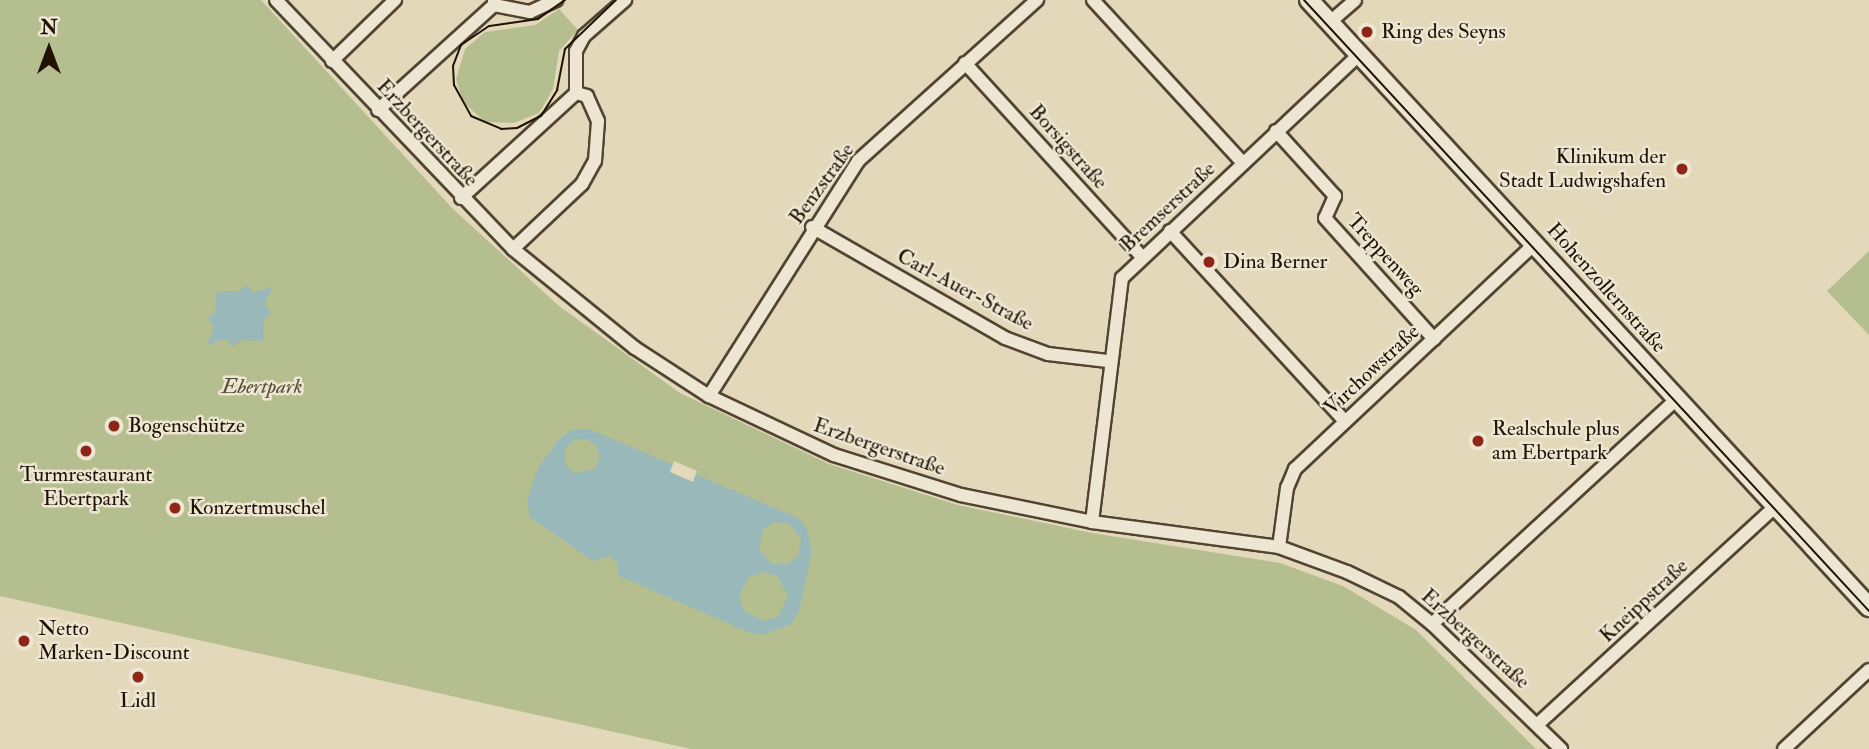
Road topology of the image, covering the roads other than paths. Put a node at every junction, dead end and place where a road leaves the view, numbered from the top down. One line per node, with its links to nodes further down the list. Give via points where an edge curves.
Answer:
1 (276, 0): 12 (street, Erzbergerstraße)
2 (395, 0): 12 (street)
3 (556, 0): 9 (street, via 530,12)
4 (625, 0): 14 (street, via 578,44)
5 (1037, 0): 13 (street, Benzstraße)
6 (1093, 0): 17 (street)
7 (1309, 0): 10 (street, Hohenzollernstraße)
8 (1355, 0): 10 (street)
9 (494, 2): 15 (street)
10 (1330, 22): 11 (street, Hohenzollernstraße)
11 (1360, 54): 16 (street, Bremserstraße); 21 (street, Hohenzollernstraße)
12 (332, 61): 15 (street, Erzbergerstraße)
13 (965, 63): 19 (street, Benzstraße, via 858,161); 23 (street, Borsigstraße)
14 (576, 93): 18 (street); 22 (street, via 587,96 594,105 595,161 582,184)
15 (378, 110): 18 (street, Erzbergerstraße)
16 (1276, 131): 17 (street, Bremserstraße); 24 (street, Treppenweg, via 1335,196 1325,218)
17 (1242, 163): 20 (street, Bremserstraße)
18 (461, 198): 22 (street, Erzbergerstraße)
19 (813, 227): 25 (street, Carl-Auer-Straße, via 1005,338 1048,354); 26 (street, Benzstraße)
20 (1170, 230): 23 (street, Bremserstraße); 28 (street)
21 (1535, 244): 24 (street, Virchowstraße); 27 (street, Hohenzollernstraße)
22 (513, 248): 26 (street, Erzbergerstraße, via 635,348)
23 (1142, 257): 25 (street, Bremserstraße, via 1122,278)
24 (1434, 339): 28 (street, Virchowstraße)
25 (1108, 361): 30 (street, Bremserstraße)
26 (709, 396): 30 (street, Erzbergerstraße, via 834,456 961,495)
27 (1677, 399): 29 (street, Hohenzollernstraße); 33 (street)
28 (1345, 421): 31 (street, Virchowstraße, via 1295,468 1287,488)
29 (1776, 506): 32 (street, Hohenzollernstraße); 35 (street, Kneippstraße)
30 (1092, 522): 31 (street, Erzbergerstraße)
31 (1279, 547): 33 (street, Erzbergerstraße, via 1399,597)
32 (1869, 607)
33 (1432, 624): 35 (street, Erzbergerstraße)
34 (1869, 670): 37 (street)
35 (1538, 724): 36 (street, Erzbergerstraße)
36 (1561, 749)
37 (1784, 749)

